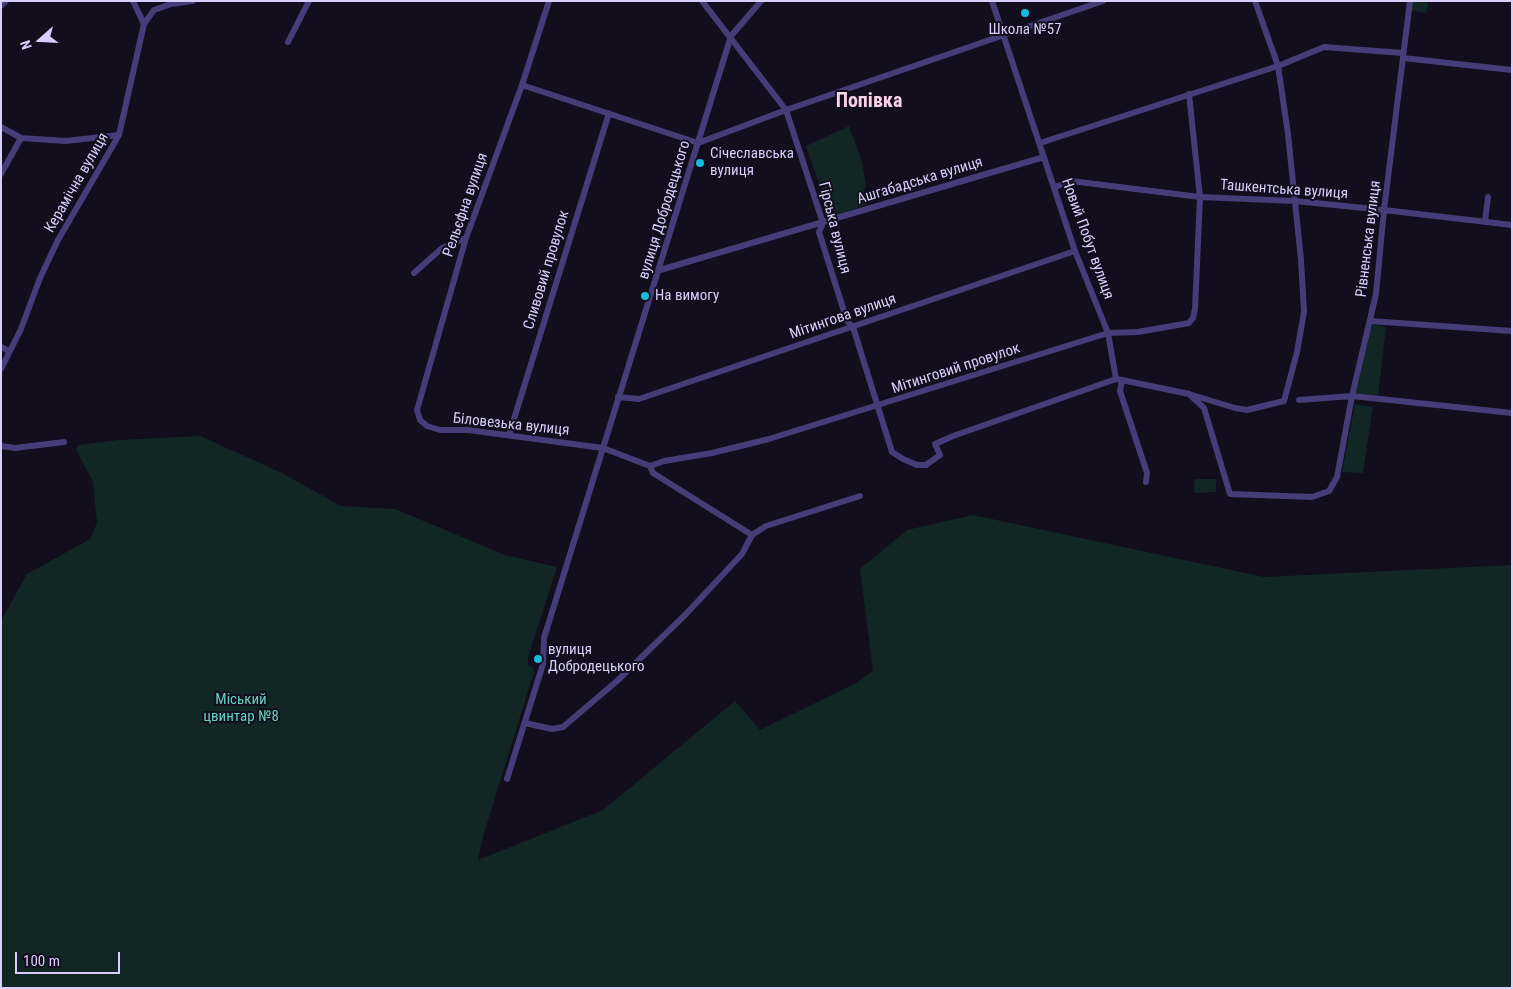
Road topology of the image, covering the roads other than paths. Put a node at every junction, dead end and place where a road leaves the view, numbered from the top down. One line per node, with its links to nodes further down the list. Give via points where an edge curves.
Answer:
1 (6, 1): 12 (street)
2 (133, 1): 13 (street)
3 (193, 1): 13 (street, via 154,10)
4 (309, 1): 16 (street)
5 (549, 1): 20 (street, Рельєфна вулиця)
6 (702, 1): 15 (street, Гірська вулиця)
7 (761, 1): 15 (street, вулиця Добродецького)
8 (992, 1): 14 (street, Новий Побут вулиця)
9 (1103, 1): 14 (street)
10 (1255, 1): 18 (street)
11 (1410, 1): 17 (street, Рівненська вулиця)
12 (1, 6)
13 (144, 24): 25 (street, Керамічна вулиця)
14 (1004, 35): 22 (street); 28 (street, Новий Побут вулиця)
15 (731, 36): 22 (street, Гірська вулиця); 27 (street, вулиця Добродецького)
16 (288, 42)
17 (1403, 55): 18 (street, via 1324,46); 19 (street); 35 (street, Рівненська вулиця)
18 (1278, 66): 21 (street); 34 (street)
19 (1512, 70)
20 (522, 85): 23 (street); 39 (street, Рельєфна вулиця)
21 (1189, 94): 28 (street); 32 (street)
22 (786, 110): 27 (street); 37 (street, Гірська вулиця)
23 (609, 113): 27 (street); 58 (street, Сливовий провулок)
24 (1, 127): 26 (street)
25 (119, 135): 26 (street, via 66,141); 48 (street, Керамічна вулиця, via 58,240)
26 (21, 138): 30 (street)
27 (698, 143): 41 (street, вулиця Добродецького)
28 (1040, 143): 29 (street, Новий Побут вулиця)
29 (1044, 157): 31 (street, Новий Побут вулиця); 37 (street, Ашгабадська вулиця)
30 (1, 174)
31 (1055, 187): 32 (street, Ташкентська вулиця, via 1071,181); 40 (street, Новий Побут вулиця)
32 (1200, 197): 34 (street, Ташкентська вулиця); 46 (street, Мітинговий провулок, via 1193,318 1180,326)
33 (1488, 197): 36 (street)
34 (1295, 201): 35 (street, Ташкентська вулиця); 51 (street, via 1304,312 1284,401 1247,410)
35 (1384, 210): 36 (street, Ташкентська вулиця); 43 (street, Рівненська вулиця, via 1376,294)
36 (1485, 222): 38 (street, Ташкентська вулиця)
37 (823, 223): 41 (street, Ашгабадська вулиця); 44 (street, Гірська вулиця, via 819,232 847,321)
38 (1512, 225)
39 (466, 238): 42 (street, via 442,248); 57 (street, Рельєфна вулиця, via 420,398)
40 (1076, 251): 44 (street, Мітингова вулиця); 46 (street, Новий Побут вулиця)
41 (660, 270): 53 (street, вулиця Добродецького)
42 (414, 273)
43 (1370, 321): 45 (street); 52 (street, Рівненська вулиця)
44 (853, 327): 53 (street, Мітингова вулиця, via 639,399); 55 (street, Гірська вулиця)
45 (1512, 331)
46 (1108, 334): 50 (street, Новий Побут вулиця); 55 (street, Мітинговий провулок)
47 (1, 347): 48 (street)
48 (8, 352): 49 (street, Керамічна вулиця)
49 (1, 369)
50 (1119, 380): 51 (street); 55 (street, Гірська вулиця, via 954,436 936,444 940,455 926,465 903,460 892,452); 63 (street, Новий Побут вулиця, via 1147,473)
51 (1189, 394): 52 (street, Рівненська вулиця, via 1204,408 1230,494 1312,498 1329,491 1337,477)
52 (1352, 396): 54 (street); 56 (street)
53 (618, 397): 61 (street, вулиця Добродецького)
54 (1299, 400)
55 (879, 406): 62 (street, Мітинговий провулок, via 769,439)
56 (1512, 413)
57 (420, 420): 58 (street, Біловезька вулиця, via 440,430)
58 (509, 435): 61 (street, Біловезька вулиця)
59 (64, 442): 60 (street, via 15,448)
60 (1, 446)
61 (603, 448): 62 (street, Біловезька вулиця); 66 (street, вулиця Добродецького, via 544,638 543,664)
62 (650, 466): 65 (street, via 653,473)
63 (1146, 482)
64 (860, 496): 65 (street, via 766,526)
65 (752, 535): 66 (street, via 742,554 686,614 617,681 563,727 552,729)
66 (525, 723): 67 (street, вулиця Добродецького)
67 (507, 779)

